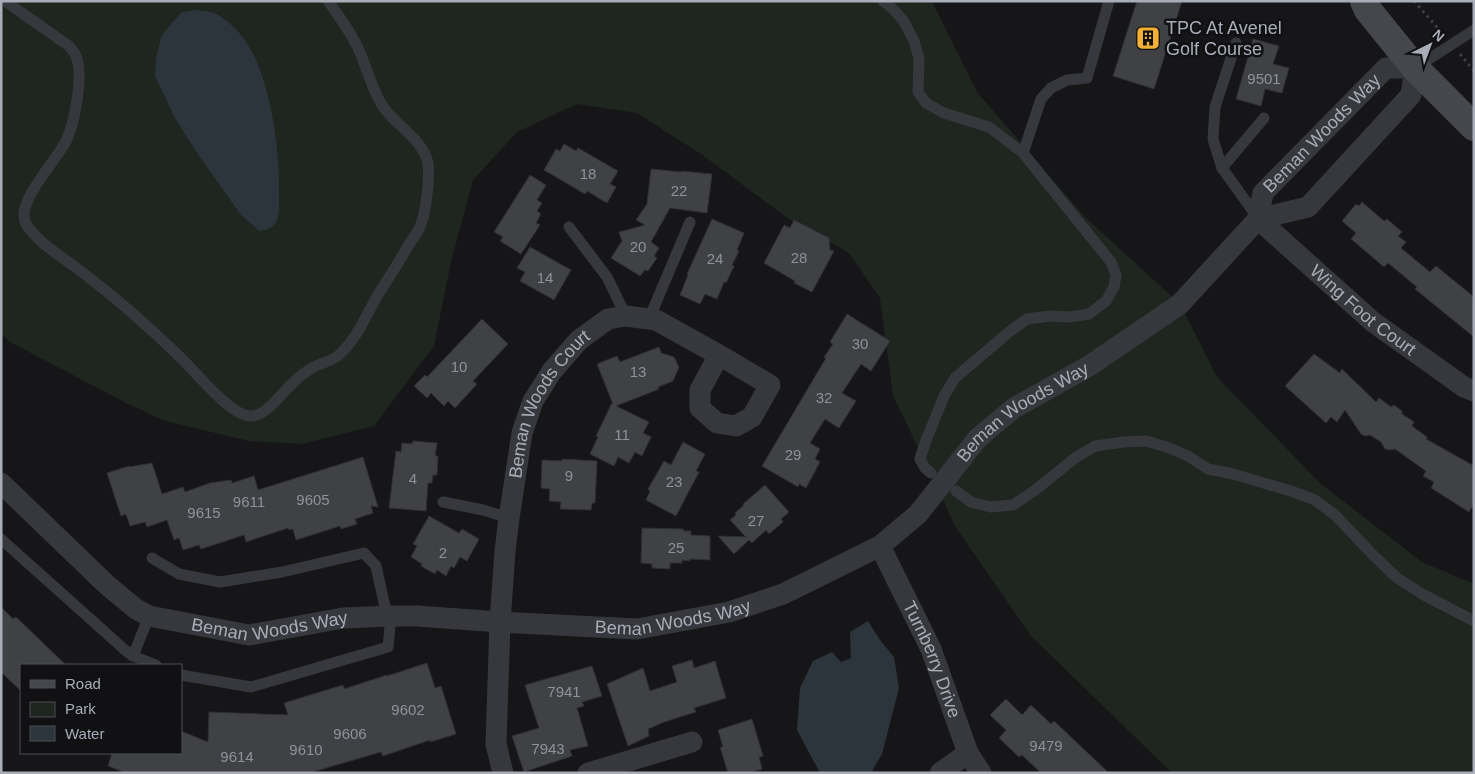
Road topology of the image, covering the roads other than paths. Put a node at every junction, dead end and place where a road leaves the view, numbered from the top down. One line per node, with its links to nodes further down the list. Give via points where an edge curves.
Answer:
1 (5, 1): 2 (lane, via 69,46 79,69 76,104 66,142 32,192 24,209 26,226 142,322 231,407 253,416 264,412 294,381 340,354 364,321 421,224 426,198 428,163 420,145 382,106 358,47)
2 (328, 1)
3 (883, 1): 11 (lane, via 903,20 914,42 919,58 918,92 926,103 944,113 989,127)
4 (1109, 1): 11 (lane, via 1087,78 1067,80 1051,88 1041,100)
5 (1364, 1): 8 (street)
6 (1474, 30): 8 (lane)
7 (1236, 43): 12 (lane, via 1215,106 1213,139)
8 (1414, 68): 10 (street); 13 (street, Beman Woods Way, via 1386,68 1263,193); 13 (street, Beman Woods Way, via 1410,95 1308,207)
9 (1264, 118): 12 (lane)
10 (1474, 127)
11 (1023, 153): 20 (lane, via 1111,262 1116,275 1114,287 1106,301 1089,314 1027,319 955,378 944,396 920,459)
12 (1222, 168): 13 (lane)
13 (1258, 219): 19 (street, Wing Foot Court, via 1373,322); 26 (street, Beman Woods Way, via 1180,304 1089,366 1014,408 978,438 918,514)
14 (690, 222): 17 (lane)
15 (569, 227): 16 (lane, via 608,277)
16 (626, 316): 17 (street, Beman Woods Court); 24 (street, Beman Woods Court, via 608,319 578,340 533,401 522,433)
17 (649, 319): 18 (street, Beman Woods Court)
18 (719, 355)
19 (1474, 391)
20 (932, 472)
21 (1, 482): 28 (street, Beman Woods Way, via 106,585)
22 (956, 491): 30 (lane, via 971,502 990,507 1013,505 1095,446 1146,441 1188,456 1208,469 1291,490 1315,500 1335,515 1396,577)
23 (443, 502): 24 (lane)
24 (509, 518): 31 (street, Beman Woods Court)
25 (1, 539): 32 (lane)
26 (880, 546): 31 (street, Beman Woods Way, via 783,594 729,612 637,629); 36 (street, Turnberry Drive, via 931,649)
27 (152, 558): 29 (lane, via 179,574 220,582 364,553 376,566)
28 (149, 616): 29 (street, Beman Woods Way, via 249,635 343,618); 32 (lane)
29 (389, 616): 31 (street, Beman Woods Way); 34 (lane, via 388,647 251,687)
30 (1474, 621)
31 (500, 622): 37 (street, Beman Woods Court, via 496,744)
32 (133, 656): 33 (lane)
33 (153, 664)
34 (182, 675)
35 (692, 742): 38 (street)
36 (968, 754): 39 (street); 40 (street, Turnberry Drive)
37 (503, 773)
38 (588, 773)
39 (940, 773)
40 (981, 773)

